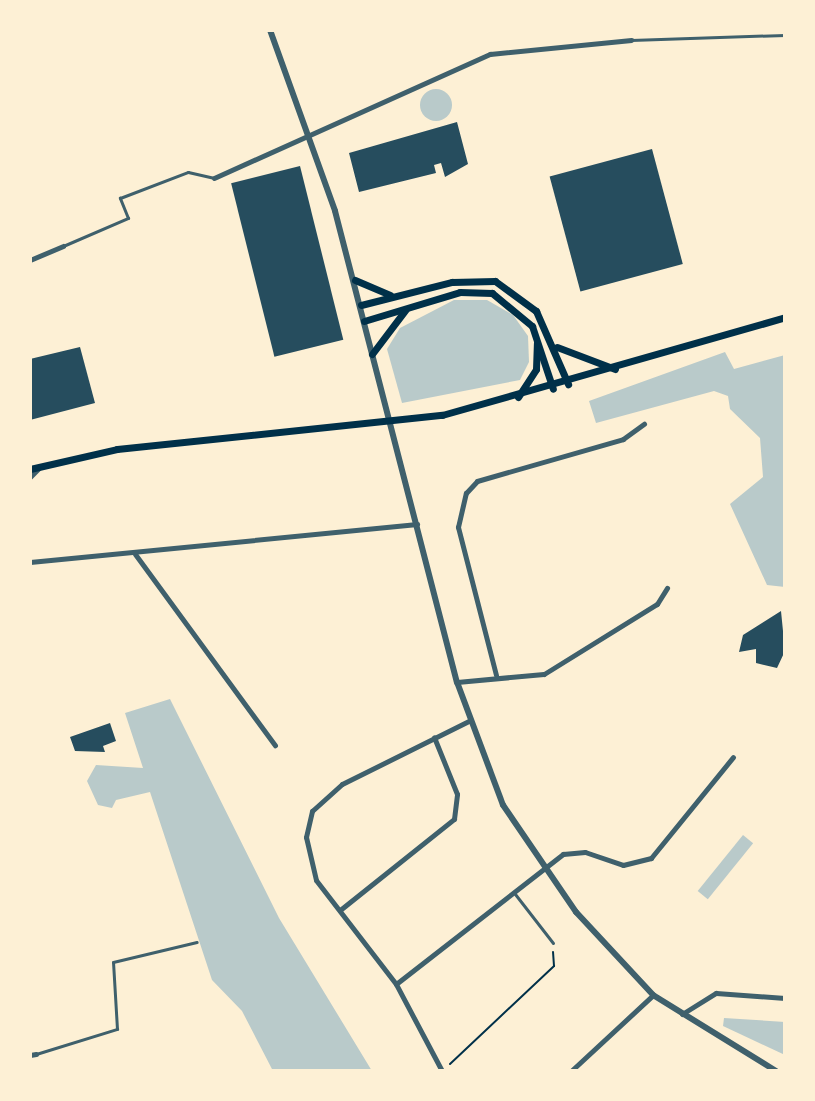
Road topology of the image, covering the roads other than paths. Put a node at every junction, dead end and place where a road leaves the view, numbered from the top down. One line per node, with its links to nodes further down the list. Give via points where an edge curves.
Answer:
1 (270, 30): 4 (street)
2 (785, 35): 3 (lane)
3 (631, 40): 4 (street, via 490,54)
4 (310, 134): 5 (street); 8 (street)
5 (214, 178): 6 (lane, via 188,172 120,198 128,218)
6 (63, 246): 7 (street)
7 (30, 260)
8 (355, 280): 9 (main road); 10 (street)
9 (390, 295): 10 (main road); 15 (main road, via 495,281 536,311)
10 (361, 305): 13 (street)
11 (406, 309): 13 (main road); 14 (main road, via 460,292 492,293 523,314); 16 (main road)
12 (785, 317): 17 (main road)
13 (364, 321): 16 (street)
14 (537, 341): 19 (main road); 20 (main road, via 536,369)
15 (555, 346): 17 (main road, via 582,362); 18 (main road)
16 (372, 354): 25 (street)
17 (618, 370): 18 (main road)
18 (568, 384): 19 (main road)
19 (553, 389): 20 (main road)
20 (517, 398): 22 (main road, via 360,428 117,449)
21 (644, 424): 29 (street, via 623,439 494,474 466,493 458,527)
22 (41, 466): 23 (main road); 24 (street)
23 (30, 467)
24 (30, 477)
25 (417, 524): 26 (street); 30 (street)
26 (135, 554): 27 (street); 33 (street)
27 (30, 562)
28 (667, 588): 29 (street, via 657,604 544,674)
29 (496, 675): 30 (street)
30 (457, 682): 31 (street)
31 (469, 721): 32 (street); 35 (street, via 503,805)
32 (434, 737): 37 (street, via 457,794 454,819); 37 (street, via 357,775 312,811 307,859)
33 (275, 745)
34 (733, 757): 35 (street, via 651,858 623,865 585,852 563,854)
35 (544, 867): 36 (street); 41 (street)
36 (513, 890): 39 (lane); 40 (street)
37 (340, 910): 40 (street)
38 (197, 942): 44 (lane, via 113,962 117,1029)
39 (553, 943)
40 (396, 984): 45 (street)
41 (653, 995): 43 (street); 46 (street)
42 (785, 998): 43 (street, via 716,993)
43 (681, 1015): 47 (street)
44 (33, 1054)
45 (443, 1071)
46 (571, 1071)
47 (776, 1071)

